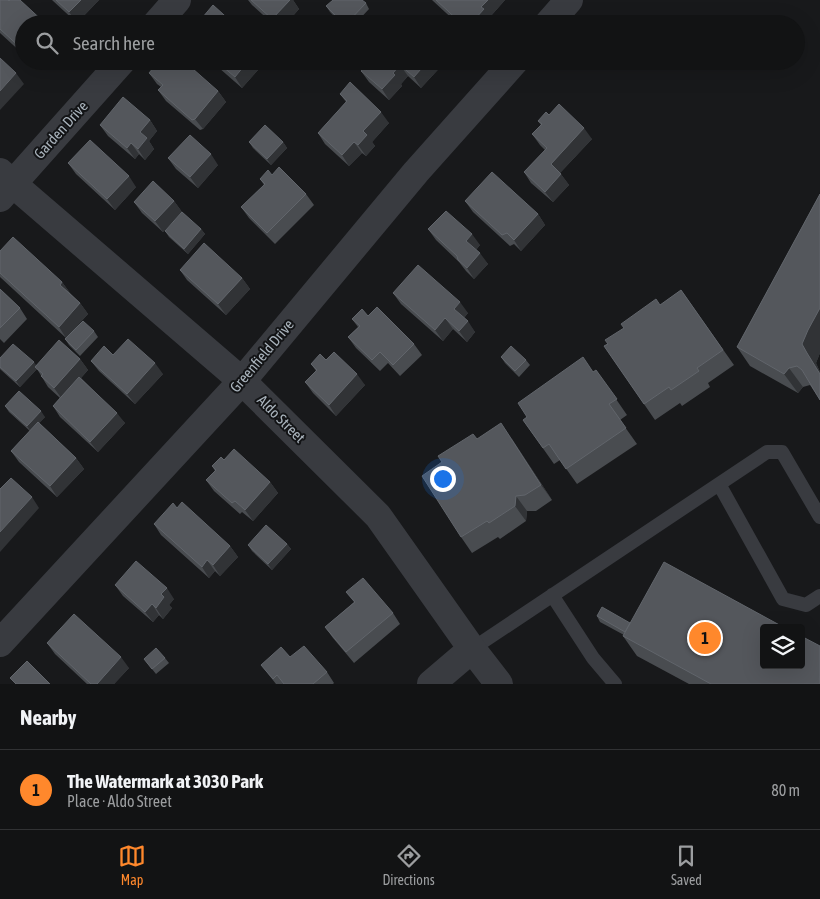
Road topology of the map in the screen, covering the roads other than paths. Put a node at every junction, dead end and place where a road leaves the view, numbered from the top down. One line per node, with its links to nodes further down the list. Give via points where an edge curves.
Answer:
1 (177, 0): 3 (street)
2 (569, 0): 4 (street)
3 (164, 15)
4 (556, 15)
5 (113, 70): 7 (street, Garden Drive)
6 (507, 70): 8 (street, Greenfield Drive, via 416,172)
7 (4, 185): 8 (street, Aldo Street)
8 (242, 381): 13 (street, Greenfield Drive); 14 (street, Aldo Street, via 378,516)
9 (719, 484): 10 (lane, via 767,452 782,452); 11 (lane); 12 (lane, via 784,599 806,605)
10 (820, 517)
11 (552, 595): 14 (lane); 17 (lane, via 593,658)
12 (820, 596)
13 (0, 643)
14 (472, 649): 15 (street); 16 (street, Aldo Street)
15 (431, 684)
16 (499, 684)
17 (615, 684)

